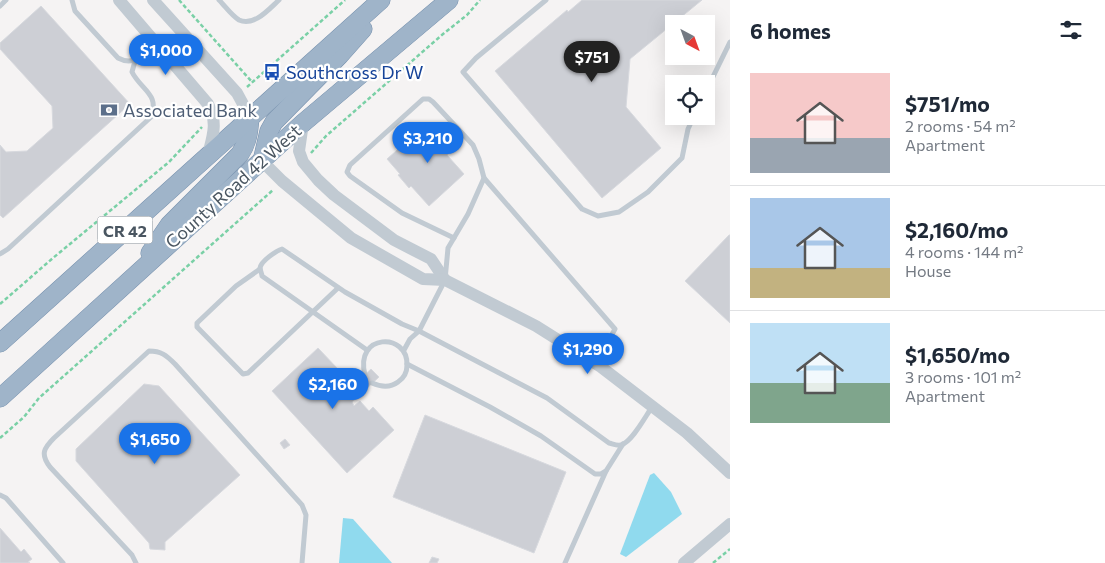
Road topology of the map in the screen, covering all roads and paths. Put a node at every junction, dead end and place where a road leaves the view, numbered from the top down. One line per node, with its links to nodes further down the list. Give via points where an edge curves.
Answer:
1 (6, 0): 13 (lane)
2 (72, 0): 16 (lane, via 75,12 118,58 125,62)
3 (119, 0): 14 (street)
4 (153, 0): 19 (street, via 237,93)
5 (179, 0): 18 (path)
6 (219, 0): 7 (lane, via 239,20 251,21)
7 (279, 0)
8 (381, 0): 19 (highway, CR 42)
9 (388, 0): 23 (highway, via 274,122)
10 (449, 0): 20 (highway, County Road 42 West / CR 42)
11 (480, 0): 24 (path, via 467,15 326,136)
12 (546, 0): 21 (lane, via 462,72 582,209 598,216 619,212 648,192 682,158)
13 (0, 6)
14 (156, 42): 16 (lane); 22 (street, via 214,114)
15 (730, 42): 17 (lane)
16 (135, 61): 29 (lane, via 132,72 154,102 151,117)
17 (714, 75)
18 (252, 82)
19 (250, 117): 22 (highway, CR 42); 31 (highway, via 249,133 240,154 169,225)
20 (303, 123): 23 (highway, County Road 42 West / CR 42); 24 (street, via 299,151)
21 (690, 125)
22 (208, 155): 37 (highway, CR 42)
23 (262, 161): 26 (street); 31 (highway, County Road 42 West / CR 42)
24 (303, 162): 32 (street, via 334,195 364,219 394,240 432,259)
25 (484, 178): 28 (lane); 28 (lane, via 473,145 428,99 423,99 350,165 347,172 350,176 402,213); 40 (lane, via 615,329)
26 (282, 181): 32 (street, via 351,238 423,279); 46 (path, via 40,398)
27 (128, 197): 34 (path)
28 (454, 238): 32 (lane, via 448,248)
29 (0, 254)
30 (260, 269): 33 (lane, via 261,264 282,249); 35 (lane, via 262,276); 35 (lane, via 236,286 197,327 243,374)
31 (131, 280): 44 (highway, County Road 42 West / CR 42)
32 (445, 280): 36 (lane); 40 (street, via 536,326)
33 (338, 288): 35 (lane); 36 (lane)
34 (0, 304)
35 (312, 311): 38 (lane)
36 (419, 331): 39 (lane); 47 (lane, via 547,398 609,443)
37 (0, 343)
38 (367, 350): 39 (lane, via 380,342 387,342); 42 (lane, via 362,364)
39 (404, 350): 41 (lane)
40 (596, 363): 45 (street)
41 (407, 364): 43 (lane, via 404,375 394,385); 48 (lane, via 541,436 595,474)
42 (365, 374)
43 (372, 383)
44 (0, 398)
45 (652, 407): 47 (lane); 49 (street, via 687,433)
46 (0, 438)
47 (623, 444): 48 (lane)
48 (606, 471): 56 (lane)
49 (730, 473)
50 (0, 496): 53 (lane, via 6,498)
51 (730, 524): 57 (street)
52 (730, 549): 58 (path)
53 (63, 563)
54 (136, 563): 55 (lane, via 44,460 44,453 54,438 149,351 158,351 175,364 302,506 306,515)
55 (302, 563)
56 (565, 563)
57 (684, 563)
58 (713, 563)

